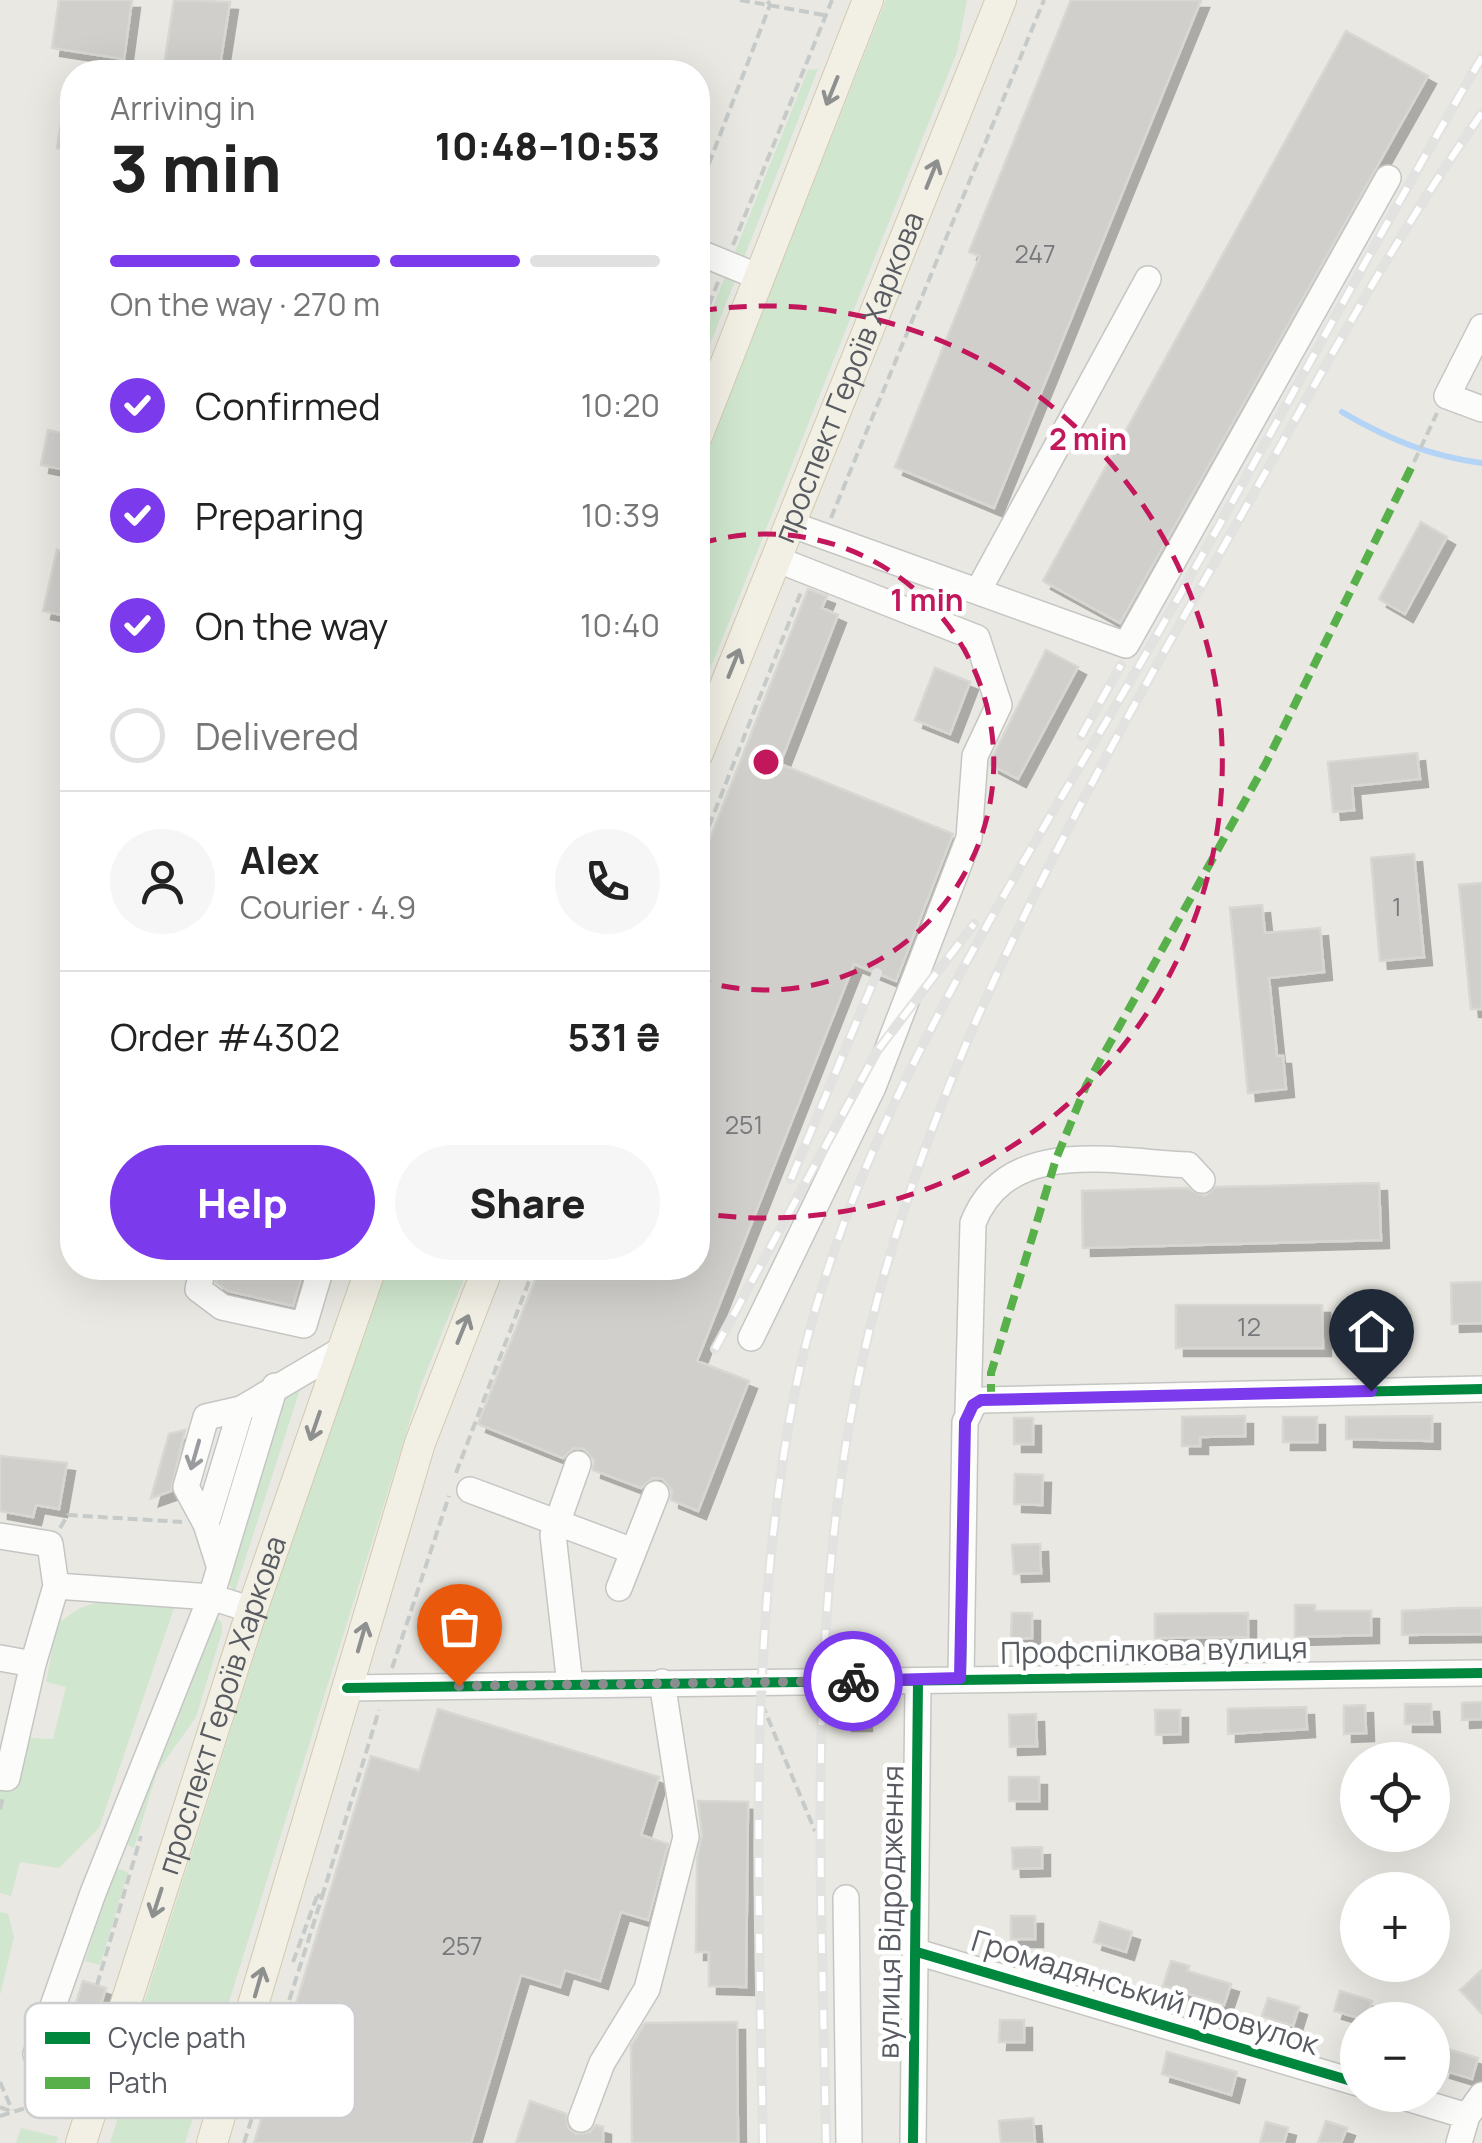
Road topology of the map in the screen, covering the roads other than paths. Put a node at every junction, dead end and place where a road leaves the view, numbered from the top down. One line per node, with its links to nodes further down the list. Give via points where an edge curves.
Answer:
1 (868, 0): 8 (main road, one-way to 8)
2 (984, 0): 5 (main road)
3 (992, 0): 5 (main road)
4 (1001, 0): 5 (main road, проспект Героїв Харкова)
5 (982, 48): 13 (main road, проспект Героїв Харкова, one-way to 5)
6 (1388, 178): 15 (street, via 1126,644)
7 (710, 257): 8 (street)
8 (759, 277): 11 (main road)
9 (1148, 279): 15 (street)
10 (1482, 327): 12 (street, via 1447,396)
11 (710, 403)
12 (1482, 409)
13 (790, 524): 14 (main road, проспект Героїв Харкова); 15 (street)
14 (776, 559): 16 (main road, проспект Героїв Харкова, one-way to 14); 22 (street, via 977,638 999,705 975,756 969,838 873,1088)
15 (978, 591)
16 (710, 723)
17 (1202, 1180): 26 (street, via 1188,1165 1056,1160 1002,1180 982,1200 973,1223)
18 (200, 1280): 19 (street, via 198,1289 222,1307 304,1325)
19 (317, 1280)
20 (367, 1280): 23 (main road, проспект Героїв Харкова)
21 (483, 1280): 45 (main road, one-way to 21, via 424,1431)
22 (751, 1338)
23 (341, 1350): 24 (street); 37 (main road, проспект Героїв Харкова, one-way to 37)
24 (275, 1386): 33 (street); 33 (street, one-way to 33, via 242,1409 206,1524)
25 (1482, 1389): 26 (street, via 991,1399)
26 (971, 1409): 41 (street)
27 (578, 1464): 30 (street)
28 (470, 1490): 30 (street)
29 (656, 1494): 32 (street)
30 (556, 1522): 32 (street); 44 (street, via 554,1566)
31 (0, 1536): 34 (street, via 50,1544)
32 (634, 1551): 35 (street)
33 (220, 1568): 36 (street)
34 (56, 1586): 36 (street); 39 (street)
35 (620, 1588)
36 (211, 1597): 37 (street); 49 (street)
37 (252, 1610): 50 (main road, проспект Героїв Харкова, one-way to 50)
38 (0, 1658): 39 (street)
39 (33, 1664): 46 (street, via 8,1778)
40 (1482, 1673): 41 (street, Профспілкова вулиця)
41 (960, 1678): 43 (street, Профспілкова вулиця)
42 (662, 1682): 43 (street, Профспілкова вулиця); 44 (street, Профспілкова вулиця); 56 (street, via 686,1837 647,1989 602,2063)
43 (918, 1682): 48 (street, вулиця Відродження)
44 (570, 1684): 45 (street, Профспілкова вулиця)
45 (347, 1688): 51 (main road, one-way to 45)
46 (0, 1776)
47 (846, 1898): 59 (street)
48 (917, 1952): 52 (street, Громадянський провулок); 60 (street, вулиця Відродження)
49 (54, 2003)
50 (126, 2003)
51 (254, 2003)
52 (1340, 2078)
53 (1474, 2106): 61 (street)
54 (89, 2118): 57 (main road, проспект Героїв Харкова, one-way to 57)
55 (219, 2118): 58 (main road, one-way to 55)
56 (580, 2119)
57 (81, 2143)
58 (212, 2143)
59 (848, 2143)
60 (914, 2143)
61 (1459, 2143)

